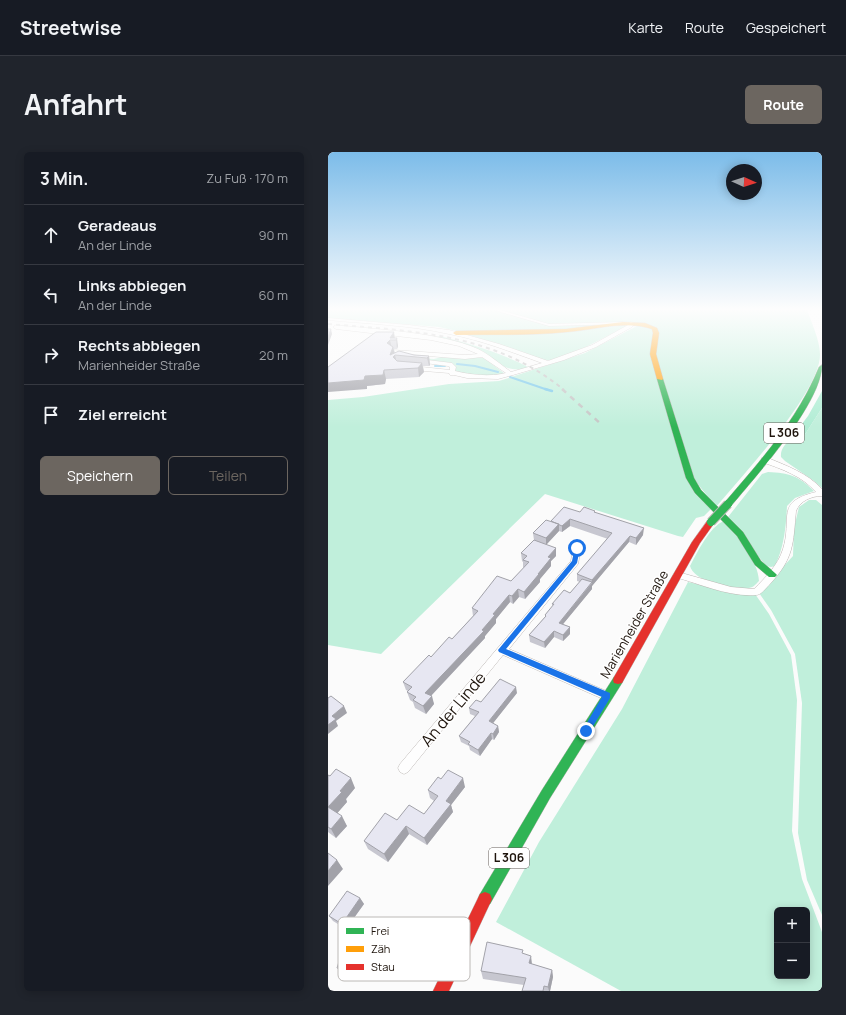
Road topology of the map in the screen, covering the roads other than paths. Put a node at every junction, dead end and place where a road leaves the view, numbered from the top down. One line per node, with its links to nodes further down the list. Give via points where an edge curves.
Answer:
1 (470, 349): 5 (street)
2 (508, 349): 6 (street)
3 (586, 349): 6 (street)
4 (654, 349): 15 (street, via 665,399 690,478 698,490 740,534 758,563)
5 (482, 355): 9 (street, via 465,357 393,352 416,360 450,364 453,367); 10 (street)
6 (547, 364): 10 (street)
7 (404, 366): 9 (street, via 443,370)
8 (822, 367): 11 (street, Marienheider Straße / L 306, via 810,398)
9 (452, 374): 10 (street, via 479,377)
10 (511, 374)
11 (765, 460): 12 (street, via 803,476); 14 (street, Marienheider Straße / L 306, bridge, via 696,542)
12 (822, 494): 15 (street, via 800,498 795,502 790,516 788,546 784,558)
13 (577, 548): 16 (street, An der Linde, via 575,562)
14 (678, 575): 15 (street, via 731,590 756,592); 17 (street, Marienheider Straße / L 306)
15 (772, 576)
16 (501, 650): 17 (street); 18 (street, An der Linde)
17 (607, 696): 19 (street, Marienheider Straße / L 306, via 543,799)
18 (404, 768)
19 (470, 927)
20 (445, 981): 21 (street, Marienheider Straße / L 306)
21 (441, 991)

